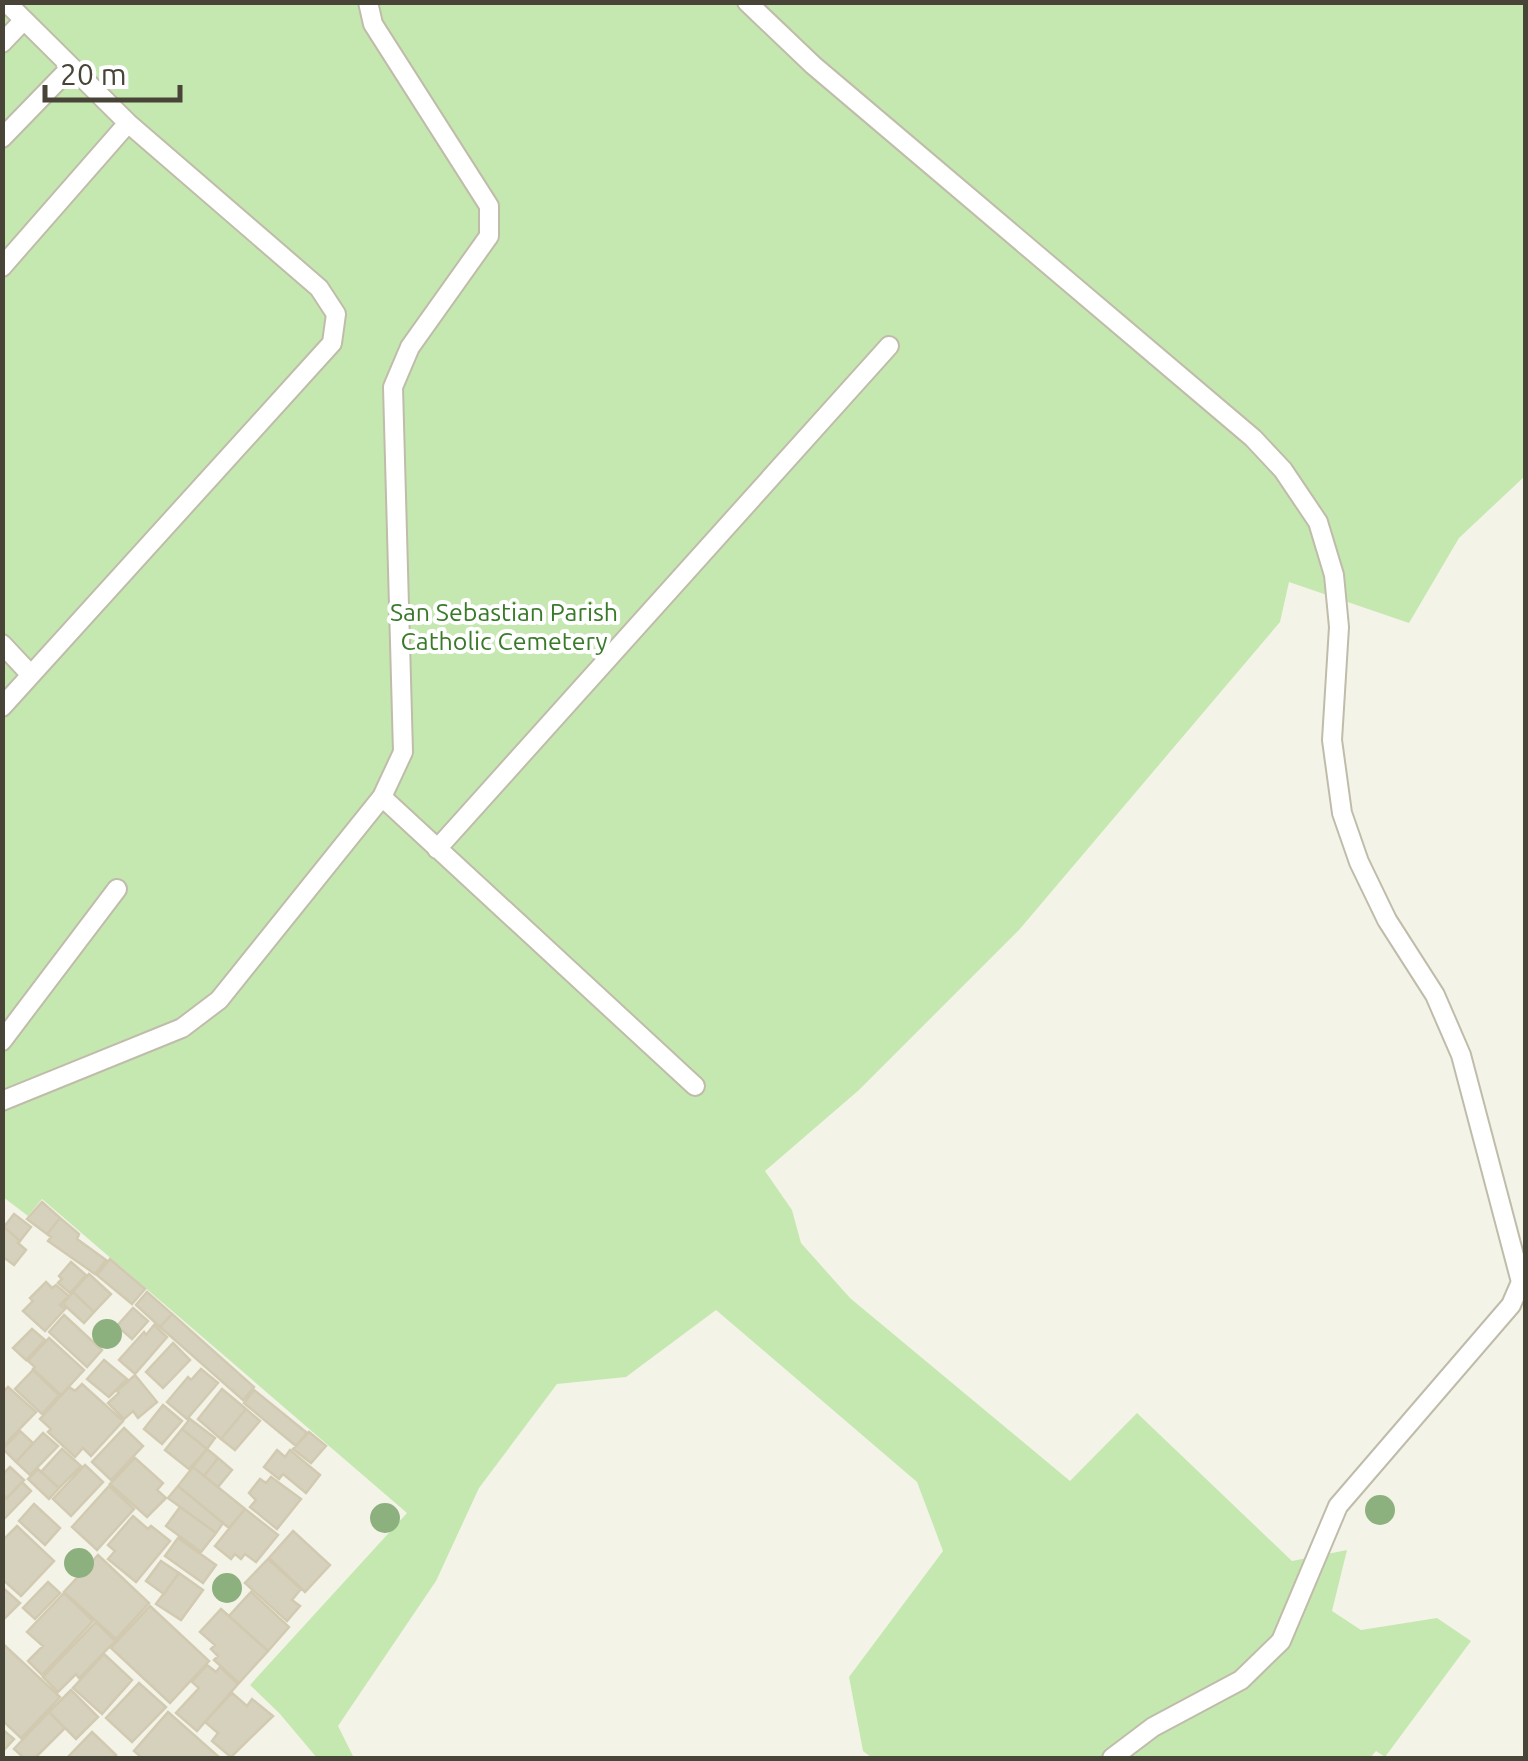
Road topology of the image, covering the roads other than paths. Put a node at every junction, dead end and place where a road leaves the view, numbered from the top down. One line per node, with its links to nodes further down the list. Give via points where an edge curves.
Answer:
1 (6, 2): 4 (lane)
2 (368, 2): 14 (lane, via 373,24 489,206 488,236 410,346 393,387 403,752)
3 (747, 2): 20 (lane, via 1253,438 1318,522 1334,575 1339,627 1332,740 1342,813 1358,862 1436,995 1461,1055)
4 (24, 20): 5 (lane); 6 (lane)
5 (2, 42)
6 (71, 67): 7 (lane); 8 (lane)
7 (128, 123): 9 (lane); 12 (lane, via 319,288 336,314 332,343)
8 (2, 138)
9 (2, 267)
10 (889, 346): 15 (lane)
11 (2, 644): 12 (lane)
12 (31, 674): 13 (lane)
13 (2, 707)
14 (382, 797): 15 (lane); 19 (lane, via 219,1000 182,1028)
15 (437, 849): 18 (lane)
16 (118, 889): 17 (lane)
17 (2, 1041)
18 (696, 1086)
19 (2, 1100)
20 (1523, 1280): 21 (lane, via 1511,1305 1338,1506 1281,1641 1242,1680 1153,1727)
21 (1112, 1758)

